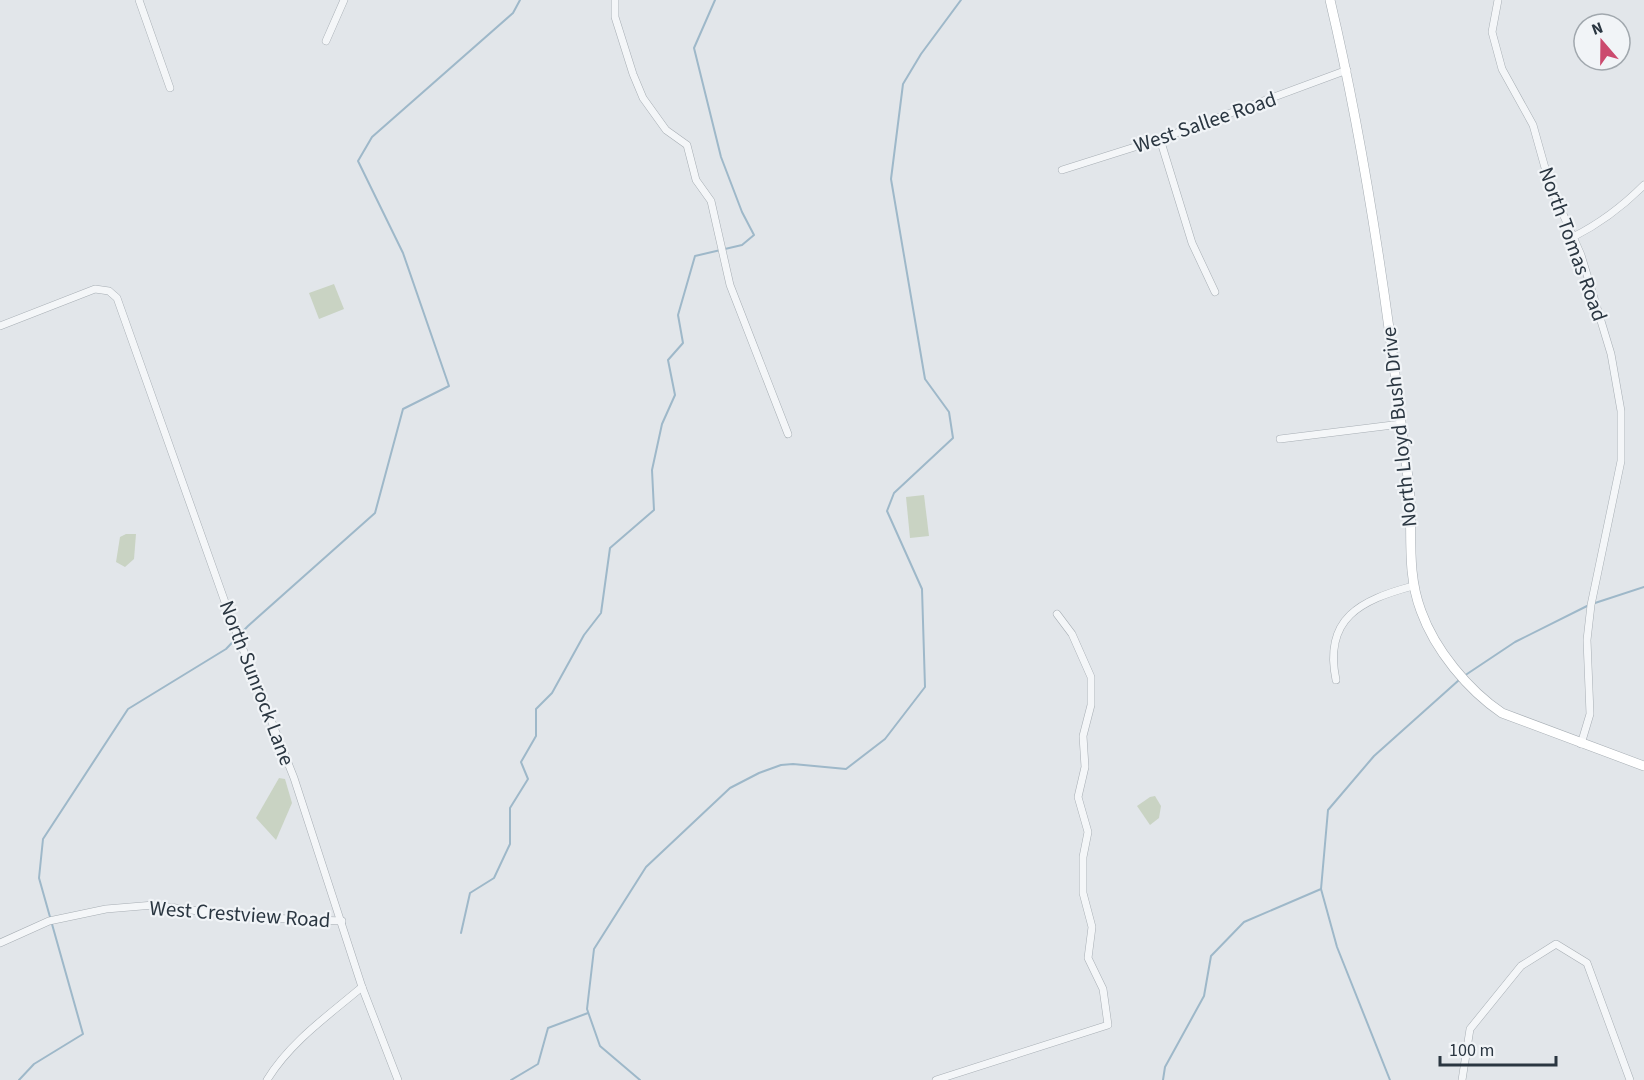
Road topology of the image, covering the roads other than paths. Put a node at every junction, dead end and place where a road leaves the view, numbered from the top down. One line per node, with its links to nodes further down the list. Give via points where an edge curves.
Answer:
1 (139, 0): 8 (street)
2 (344, 0): 6 (street)
3 (615, 0): 16 (street, via 615,17 644,98 666,130 687,145 696,180 711,201 730,285)
4 (1330, 0): 7 (street, North Lloyd Bush Drive)
5 (1498, 0): 12 (street, North Tomas Road, via 1492,32 1502,69 1533,125 1549,182)
6 (326, 41)
7 (1347, 70): 9 (street, West Sallee Road); 15 (street, North Lloyd Bush Drive, via 1387,303)
8 (170, 88)
9 (1161, 139): 10 (street, West Sallee Road); 13 (street, via 1192,243)
10 (1062, 170)
11 (1644, 185): 12 (street, via 1620,209)
12 (1573, 237): 21 (street, North Tomas Road, via 1611,354 1621,411 1621,461 1591,605 1587,640 1590,714)
13 (1215, 292)
14 (0, 326): 23 (street, North Sunrock Lane, via 95,289 109,291 117,298 231,619 290,768)
15 (1401, 424): 17 (street); 18 (street, North Lloyd Bush Drive, via 1410,499)
16 (788, 434)
17 (1280, 439)
18 (1413, 586): 20 (street, via 1359,605 1345,619 1333,652); 21 (street, North Lloyd Bush Drive, via 1433,637 1477,694 1502,713)
19 (1057, 614): 28 (street, via 1072,633 1090,677 1091,705 1083,736 1085,768 1078,797 1088,832 1083,893 1092,927 1088,958 1103,989 1108,1025)
20 (1336, 680)
21 (1581, 744): 22 (street, North Lloyd Bush Drive)
22 (1644, 766)
23 (342, 921): 24 (street, West Crestview Road, via 243,917 154,905 106,909 49,921); 25 (street, North Sunrock Lane)
24 (0, 943)
25 (362, 987): 26 (street, via 305,1036); 27 (street, North Sunrock Lane)
26 (267, 1080)
27 (398, 1080)
28 (936, 1080)
29 (1462, 1080): 30 (street, via 1470,1029 1521,966 1556,944 1587,963)
30 (1630, 1080)

